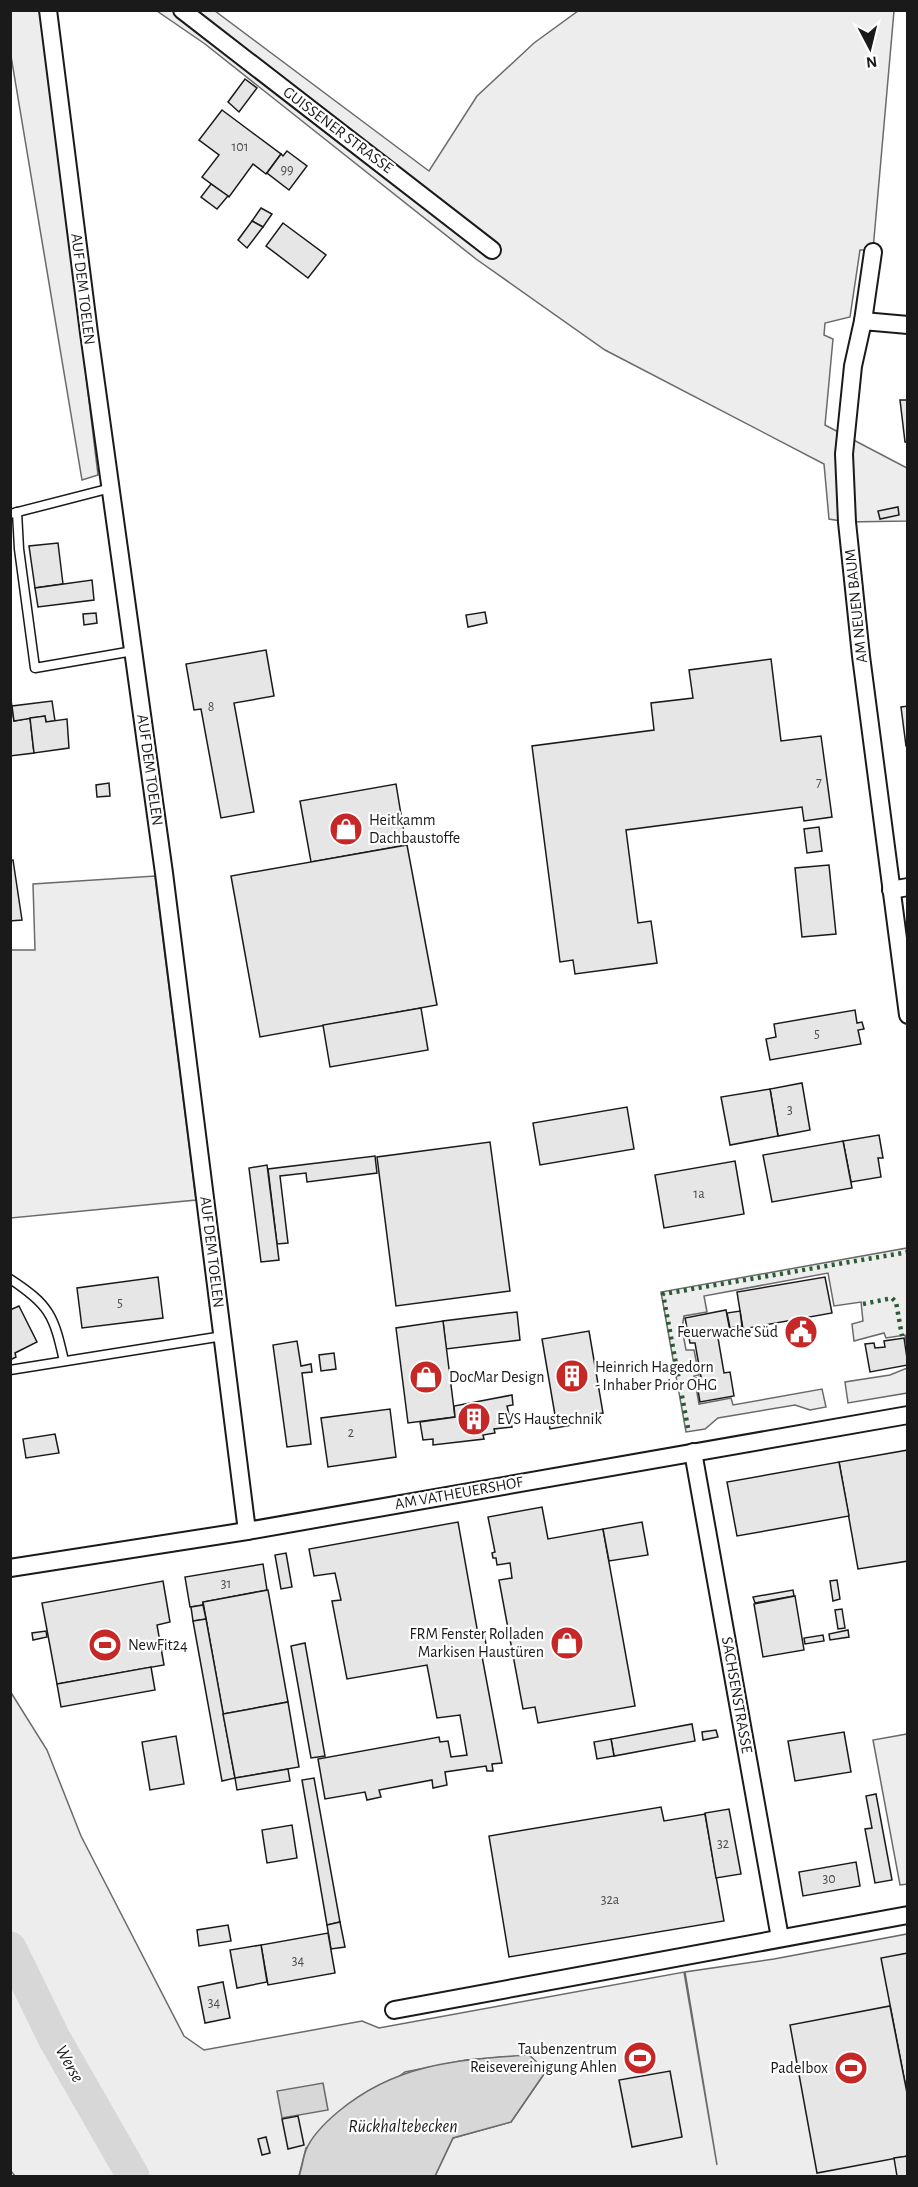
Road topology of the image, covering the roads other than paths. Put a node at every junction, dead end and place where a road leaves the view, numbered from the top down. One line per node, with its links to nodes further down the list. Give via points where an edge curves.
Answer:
1 (48, 10): 7 (street, AUF DEM TOELEN)
2 (182, 10): 3 (street, GUISSENER STRASSE)
3 (492, 250)
4 (873, 252): 5 (street, AM NEUEN BAUM)
5 (862, 321): 6 (street); 10 (street, AM NEUEN BAUM, via 844,454 847,522)
6 (908, 325)
7 (111, 488): 8 (lane); 9 (street, AUF DEM TOELEN)
8 (14, 513): 9 (lane, via 35,668)
9 (133, 651): 13 (street, AUF DEM TOELEN)
10 (899, 889): 11 (street, AM NEUEN BAUM)
11 (908, 1015)
12 (10, 1279): 14 (lane, via 37,1296 55,1322)
13 (223, 1336): 14 (lane); 18 (street, AUF DEM TOELEN)
14 (64, 1361): 15 (lane)
15 (10, 1370)
16 (908, 1414): 17 (street, AM VATHEUERSHOF)
17 (693, 1452): 18 (street, AM VATHEUERSHOF); 21 (street, SACHSENSTRASSE)
18 (247, 1531): 19 (street, AM VATHEUERSHOF)
19 (10, 1568)
20 (908, 1915): 21 (street)
21 (780, 1938): 22 (street)
22 (394, 2010)

